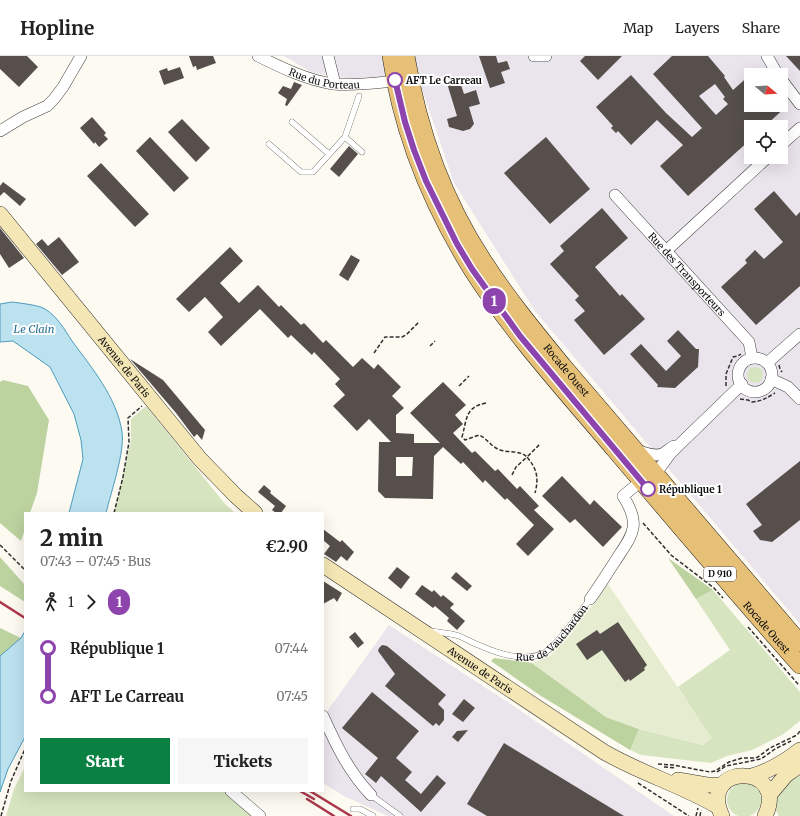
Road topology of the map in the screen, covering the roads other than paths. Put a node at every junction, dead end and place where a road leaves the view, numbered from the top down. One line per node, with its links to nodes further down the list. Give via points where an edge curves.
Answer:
1 (81, 56): 18 (street, via 63,87 47,106)
2 (258, 56): 11 (street, Rue du Porteau, via 303,76)
3 (328, 56): 11 (street)
4 (391, 56): 10 (main road, D 910)
5 (534, 56): 6 (street)
6 (546, 56)
7 (767, 56): 9 (street)
8 (406, 60): 10 (street); 14 (main road, Rocade Ouest / D 910)
9 (774, 68)
10 (395, 80): 11 (street, Rue du Porteau); 14 (street); 36 (main road, D 910, via 405,122 426,181 472,269 520,336)
11 (334, 84)
12 (788, 88): 15 (street)
13 (359, 96): 19 (lane)
14 (414, 97): 34 (main road, Rocade Ouest / D 910, via 428,148 439,176 455,212 483,261 526,322)
15 (800, 104)
16 (292, 122): 23 (lane)
17 (800, 128): 20 (street)
18 (0, 131)
19 (345, 137): 22 (lane); 23 (lane)
20 (788, 139)
21 (269, 144): 23 (lane, via 301,172 313,172)
22 (362, 152)
23 (328, 154)
24 (760, 164): 27 (street)
25 (615, 195): 27 (street, Rue des Transporteurs)
26 (0, 214): 38 (main road, Avenue de Paris, via 200,459)
27 (666, 251): 29 (street, Rue des Transporteurs, via 749,342)
28 (800, 334): 30 (street)
29 (752, 358): 30 (street); 32 (street, via 742,365 739,377)
30 (767, 363): 31 (street)
31 (776, 381): 32 (street, via 760,391 750,391); 33 (street, via 788,387)
32 (742, 384): 35 (street, via 682,442 666,450)
33 (800, 399)
34 (632, 448): 35 (street, via 646,454); 36 (main road, Rocade Ouest / D 910)
35 (665, 457): 36 (street); 37 (street)
36 (648, 474): 37 (main road, Rocade Ouest / D 910); 40 (street, Rue de Vauchardon, via 623,496 630,506 634,527 628,543); 43 (main road, Rocade Ouest / D 910)
37 (669, 491): 42 (main road, Rocade Ouest / D 910)
38 (254, 512)
39 (324, 566): 41 (main road, Avenue de Paris)
40 (590, 599): 41 (lane, Rue de Vauchardon, via 550,647 533,656 506,654 458,636)
41 (417, 628): 47 (main road, Avenue de Paris, via 598,748)
42 (800, 643)
43 (800, 665)
44 (324, 718): 51 (street, via 346,763)
45 (800, 750): 48 (main road, via 777,765)
46 (800, 765): 52 (main road, via 786,776)
47 (640, 771): 49 (main road, Avenue de Paris, via 689,783); 54 (main road, Avenue de Paris, via 701,797)
48 (752, 776): 49 (main road, via 730,778); 52 (main road, via 763,783)
49 (722, 785): 54 (main road, via 718,796)
50 (232, 792): 55 (street)
51 (371, 795): 57 (lane)
52 (769, 808)
53 (353, 809): 56 (lane, via 360,809)
54 (720, 811)
55 (260, 816)
56 (373, 816)
57 (400, 816)

